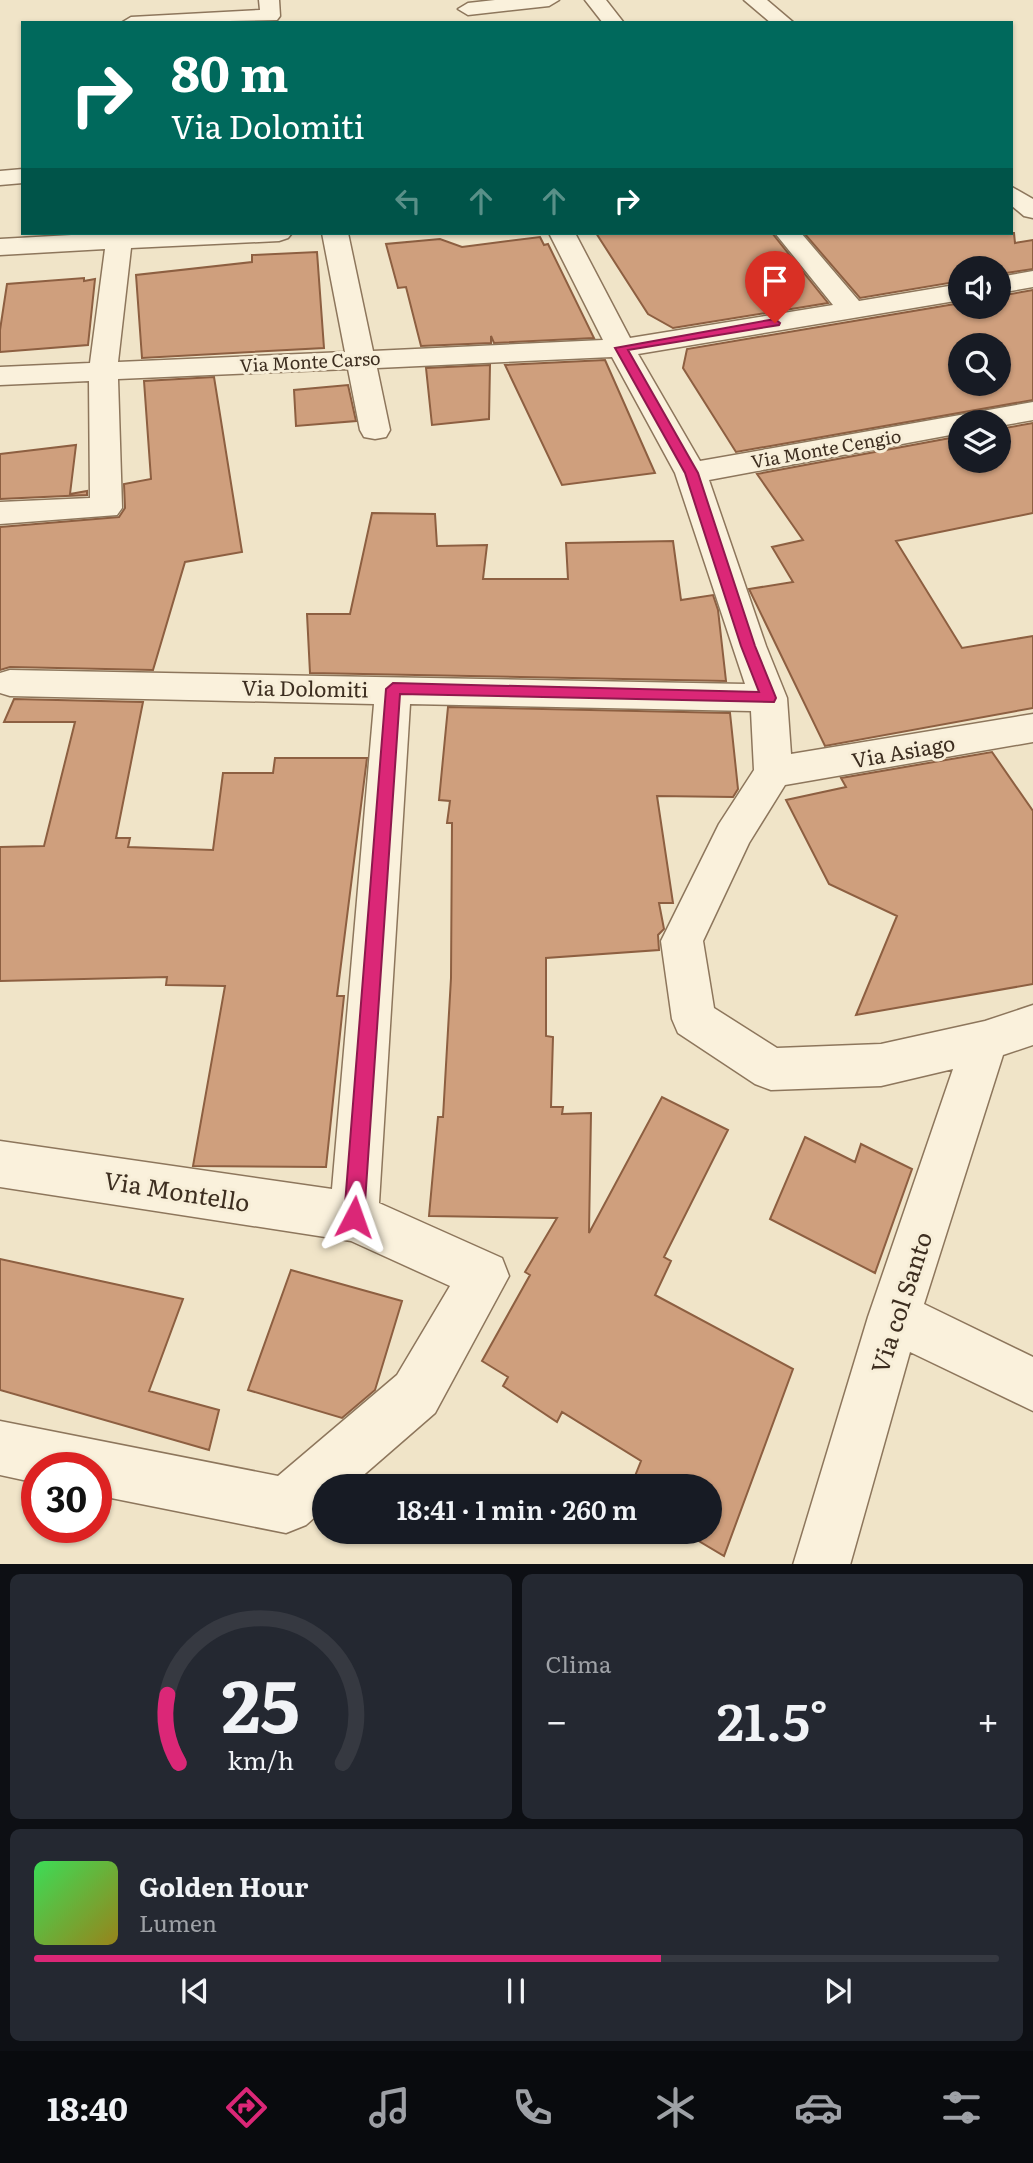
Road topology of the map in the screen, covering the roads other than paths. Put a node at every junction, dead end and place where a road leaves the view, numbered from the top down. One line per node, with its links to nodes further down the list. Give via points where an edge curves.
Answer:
1 (269, 0): 6 (street, via 270,16)
2 (549, 0): 5 (street)
3 (596, 0): 7 (street)
4 (754, 0): 8 (street)
5 (468, 11)
6 (171, 21)
7 (612, 21)
8 (781, 21)
9 (21, 176): 10 (street)
10 (0, 178)
11 (1013, 195): 12 (street)
12 (1033, 211)
13 (199, 235): 17 (street)
14 (335, 235): 25 (street)
15 (563, 235): 24 (street)
16 (790, 235): 23 (street)
17 (120, 237): 18 (street); 26 (street)
18 (59, 239): 19 (street)
19 (0, 247)
20 (1033, 279): 21 (street)
21 (1011, 283)
22 (948, 294): 23 (street, Via Monte Carso)
23 (852, 310): 24 (street, Via Monte Carso)
24 (621, 348): 25 (street, Via Monte Carso); 32 (street)
25 (360, 358): 26 (street, Via Monte Carso); 31 (street)
26 (103, 370): 27 (street, Via Monte Carso); 33 (street, via 106,508)
27 (0, 376)
28 (1033, 411): 29 (street)
29 (1011, 415)
30 (948, 426): 32 (street, Via Monte Cengio)
31 (375, 430)
32 (691, 473): 36 (street)
33 (0, 513)
34 (10, 683): 35 (street, Via Dolomiti)
35 (393, 689): 36 (street, Via Dolomiti); 42 (street)
36 (769, 698): 38 (street)
37 (1033, 728): 38 (street, Via Asiago)
38 (773, 772): 40 (street, via 733,835 682,941 694,1018 771,1069 881,1065)
39 (1033, 1025): 40 (street)
40 (985, 1041): 43 (street, Via col Santo)
41 (0, 1164): 42 (street, Via Montello)
42 (354, 1217): 45 (street, Via Montello, via 484,1276 416,1394 286,1505)
43 (894, 1317): 44 (street); 46 (street, Via col Santo)
44 (1033, 1385)
45 (0, 1448)
46 (821, 1564)

